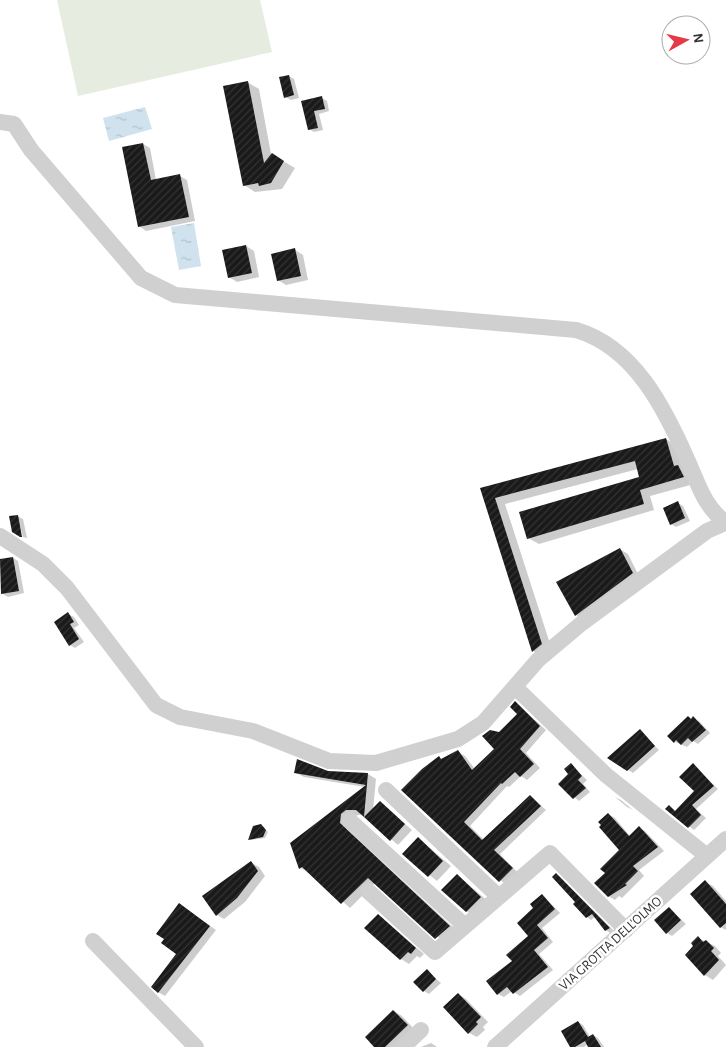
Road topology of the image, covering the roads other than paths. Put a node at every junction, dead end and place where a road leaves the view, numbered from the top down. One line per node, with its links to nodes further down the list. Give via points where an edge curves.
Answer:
1 (0, 122): 2 (street, via 14,124 31,150 142,278 175,295 576,330 603,340 640,374 676,433 710,510)
2 (726, 523): 4 (street, via 706,531 582,623 538,660)
3 (0, 536): 4 (street, via 43,564 66,588 156,705 180,717 253,730 329,761 376,763 458,739 483,723)
4 (515, 687): 8 (street, via 606,775)
5 (386, 790): 10 (street)
6 (349, 820): 11 (street)
7 (726, 839): 8 (street, VIA GROTTA DELL'OLMO)
8 (707, 856): 12 (street, VIA GROTTA DELL'OLMO)
9 (368, 891): 11 (street, via 435,952)
10 (499, 897): 11 (street); 12 (street, via 550,853)
11 (465, 926)
12 (626, 930): 17 (street, VIA GROTTA DELL'OLMO)
13 (93, 940): 15 (street)
14 (421, 1030): 16 (street)
15 (196, 1047)
16 (403, 1047)
17 (495, 1047)

